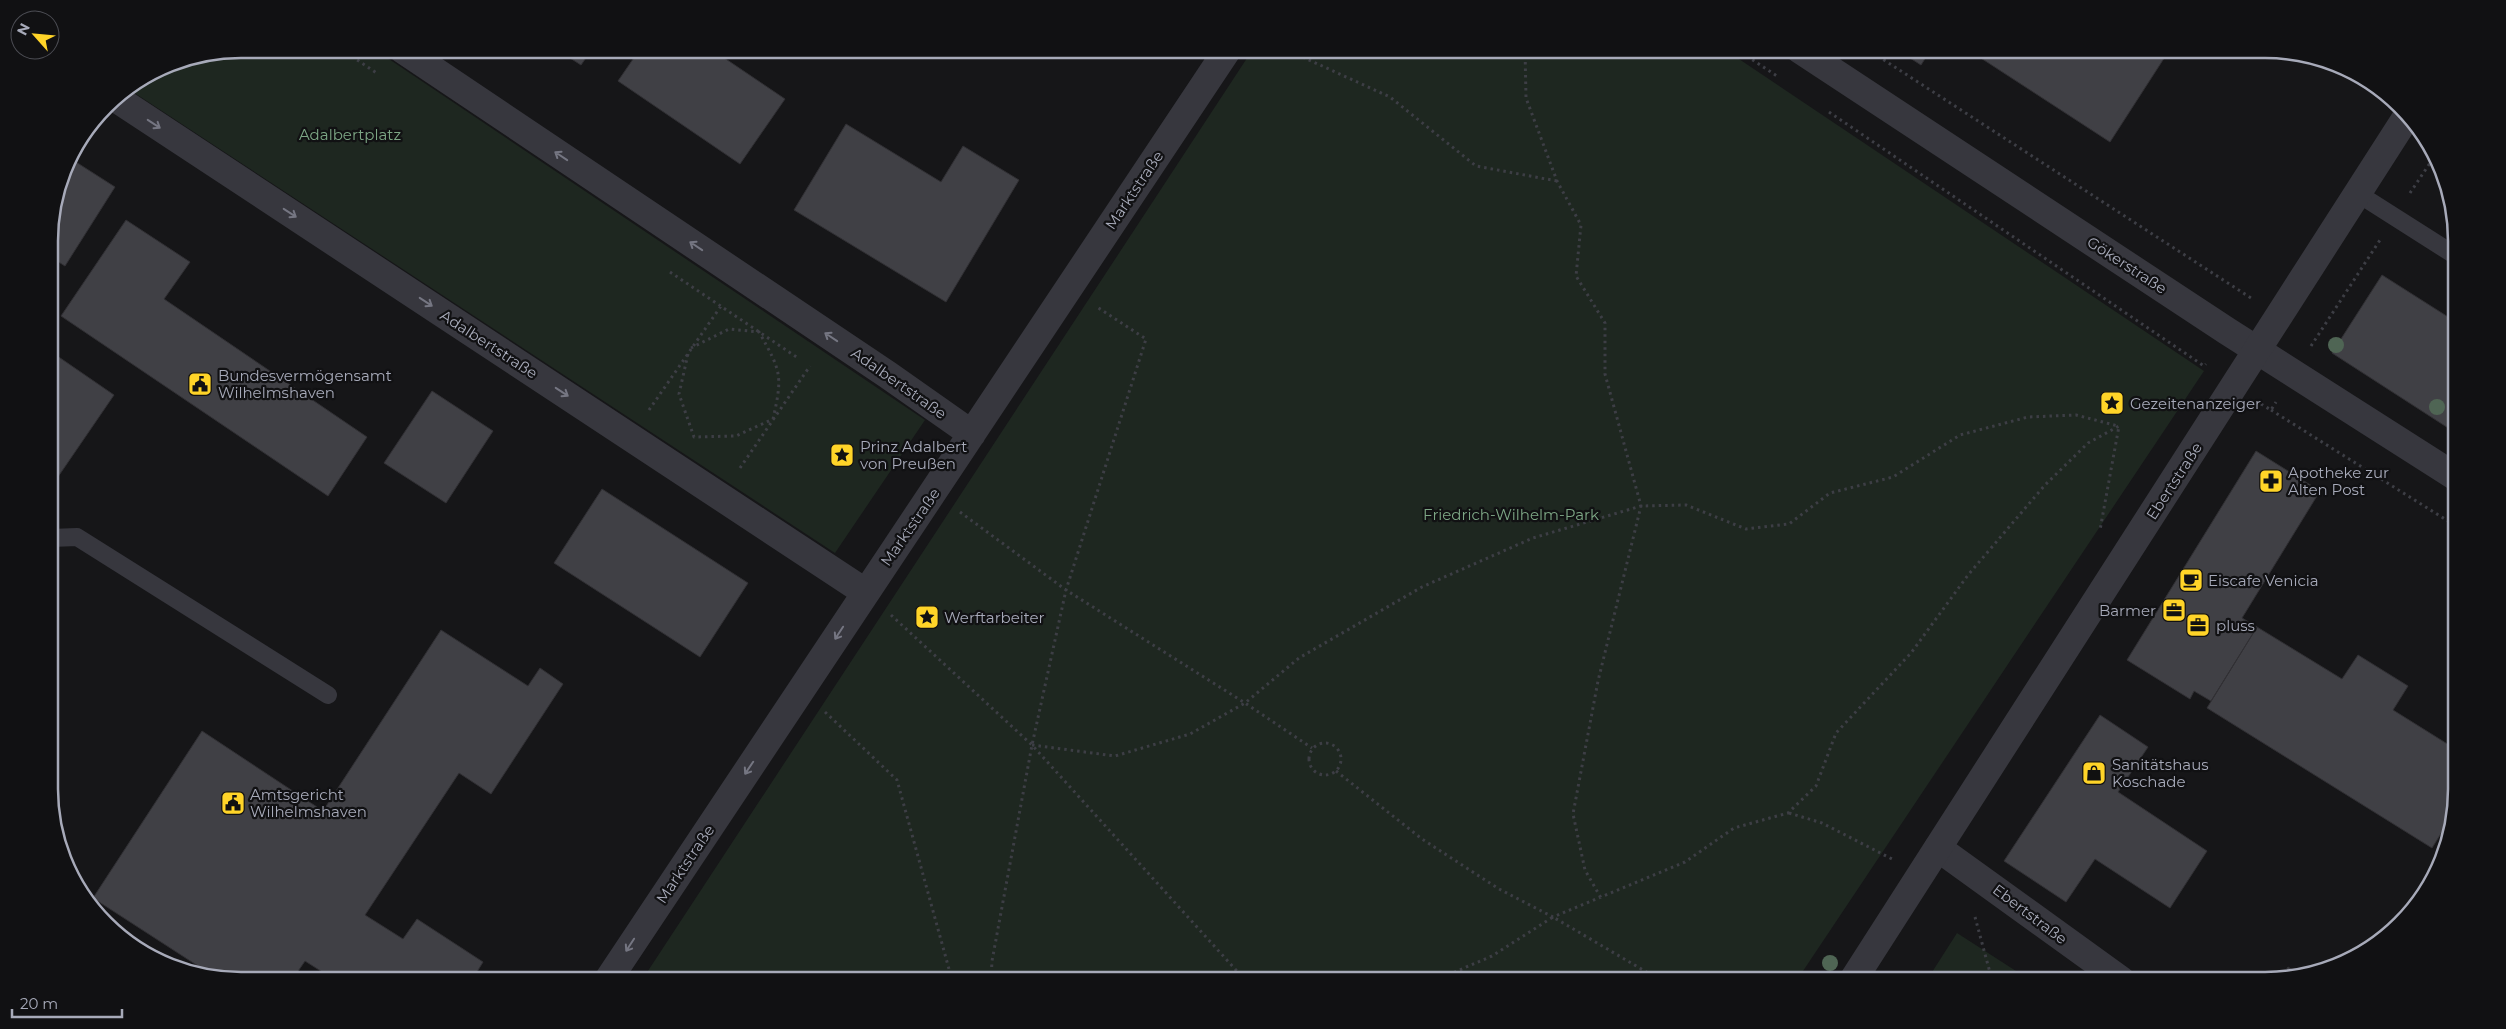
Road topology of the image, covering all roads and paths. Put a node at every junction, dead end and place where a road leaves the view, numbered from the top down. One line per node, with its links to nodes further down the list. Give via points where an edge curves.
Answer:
1 (415, 58): 15 (street, Adalbertstraße, one-way to 1)
2 (1222, 58): 16 (street, Marktstraße)
3 (1305, 58): 12 (path, via 1390,97 1476,166)
4 (1524, 58): 12 (path, via 1526,98)
5 (1749, 58): 8 (path)
6 (1814, 58): 18 (street, Gökerstraße)
7 (1881, 58): 17 (path)
8 (1777, 77)
9 (121, 102): 28 (street, Adalbertstraße, one-way to 28)
10 (1827, 110): 18 (path, via 2204,366)
11 (2404, 121): 13 (street, Ebertstraße)
12 (1557, 182): 32 (path, via 1580,225 1576,276 1605,323 1605,374)
13 (2357, 193): 14 (lane); 17 (street, Ebertstraße)
14 (2448, 249)
15 (740, 276): 19 (path); 27 (street, Adalbertstraße, one-way to 15)
16 (1069, 288): 27 (street, Marktstraße); 36 (path, via 1146,339)
17 (2279, 316): 20 (street, Ebertstraße); 21 (path)
18 (2227, 331): 20 (street, Gökerstraße)
19 (691, 348): 22 (path); 25 (path, via 729,329 759,332 778,365 780,389)
20 (2257, 351): 30 (street, Gökerstraße); 45 (street, Ebertstraße)
21 (2319, 351)
22 (688, 354): 25 (path, via 679,394 694,437 736,436); 28 (path)
23 (810, 366): 25 (path)
24 (2271, 410): 33 (path)
25 (774, 419): 29 (path)
26 (2119, 426): 32 (path, via 2076,415 2028,417 1960,435 1893,477 1830,493 1789,524 1746,529 1686,505); 34 (path); 44 (path, via 2088,443 2046,485 1974,568 1911,653 1836,732 1816,786)
27 (972, 434): 31 (street, Marktstraße)
28 (630, 436): 37 (street, Adalbertstraße)
29 (740, 468)
30 (2448, 473)
31 (934, 492): 36 (path); 37 (street, Marktstraße)
32 (1640, 506): 40 (path, via 1533,538 1422,587 1299,658); 48 (path, via 1598,681 1573,814 1586,870)
33 (2448, 521)
34 (2099, 536)
35 (58, 538): 39 (lane, via 77,537)
36 (1066, 590): 40 (path); 41 (path)
37 (865, 592): 38 (street, Marktstraße, one-way to 38); 41 (path)
38 (802, 690): 50 (street, Marktstraße, one-way to 50); 51 (path, via 897,780)
39 (328, 695)
40 (1245, 703): 41 (path, via 1190,734 1116,756); 42 (path)
41 (1032, 745): 52 (path); 53 (path)
42 (1312, 748): 43 (path, via 1309,761 1314,771 1323,775); 43 (path, via 1324,742 1338,748 1342,757)
43 (1336, 771): 49 (path, via 1422,839 1499,889)
44 (1788, 813): 47 (path, via 1822,823); 48 (path, via 1734,828 1685,862)
45 (1938, 848): 46 (street, Ebertstraße); 47 (street, Ebertstraße)
46 (1960, 863): 57 (path); 58 (street, Ebertstraße)
47 (1921, 875): 56 (street, Ebertstraße)
48 (1601, 898): 49 (path)
49 (1553, 917): 54 (path, via 1492,956); 55 (path)
50 (613, 972)
51 (950, 972)
52 (991, 972)
53 (1238, 972)
54 (1455, 972)
55 (1646, 972)
56 (1858, 972)
57 (1990, 972)
58 (2110, 972)

